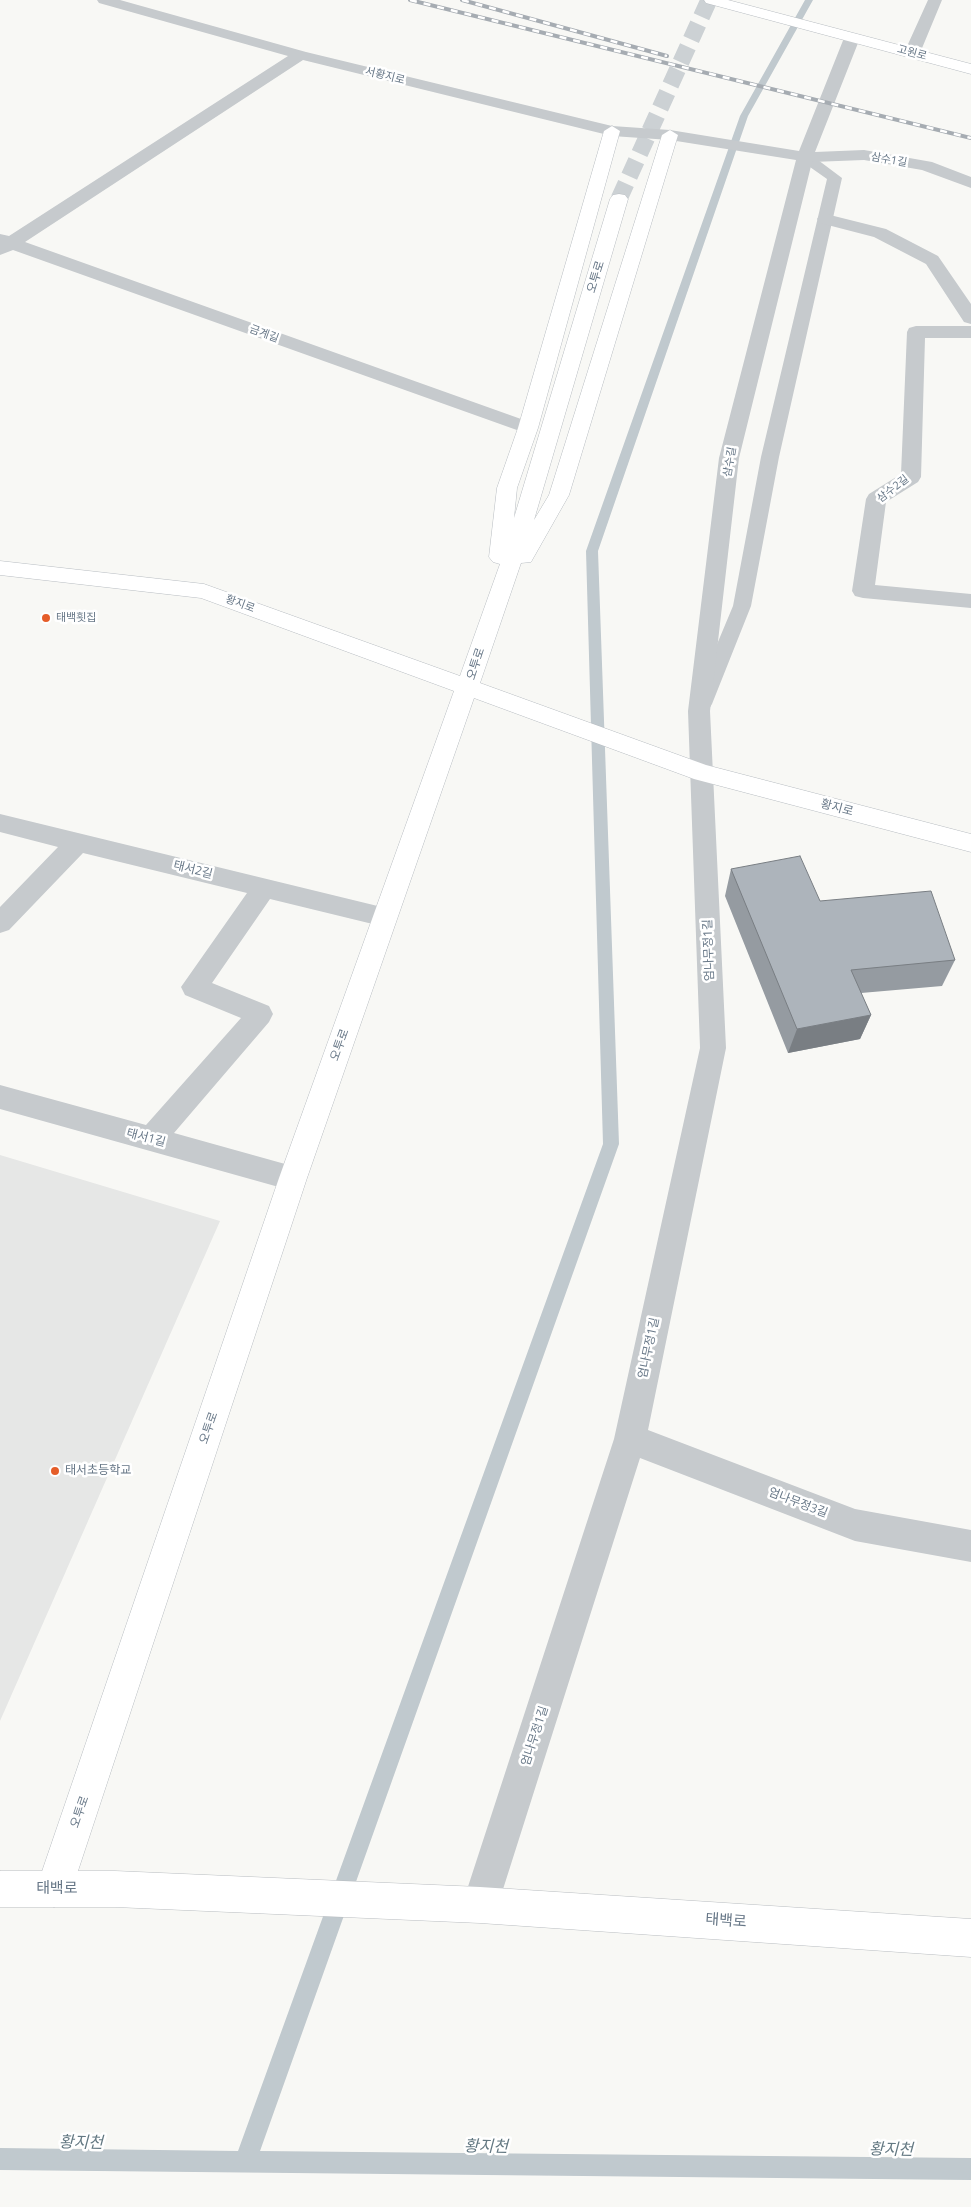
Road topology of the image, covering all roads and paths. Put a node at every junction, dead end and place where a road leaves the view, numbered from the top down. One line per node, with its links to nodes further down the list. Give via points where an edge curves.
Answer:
1 (104, 0): 6 (street, 서황지로)
2 (935, 0): 5 (street)
3 (725, 3): 4 (street, 고원로)
4 (852, 38): 5 (street, 고원로); 10 (street, 삼수길)
5 (912, 53): 7 (street, 고원로)
6 (301, 55): 8 (street, 서황지로); 14 (street)
7 (971, 69)
8 (612, 131): 9 (street, 서황지로); 17 (street)
9 (670, 135): 10 (street, 삼수1길); 20 (street, via 560,495)
10 (805, 157): 11 (street, 삼수1길, via 864,155 926,166); 13 (lane, via 835,178); 22 (street, 삼수길, via 729,458)
11 (971, 184)
12 (619, 199): 20 (street, 오투로, via 514,554)
13 (826, 219): 15 (street, via 880,233 932,260); 22 (lane, via 770,457 742,606)
14 (4, 244): 17 (street, 금계길)
15 (971, 318)
16 (971, 332): 19 (street, 삼수2길, via 916,332 911,478 876,500 863,591)
17 (528, 428): 20 (street, via 507,488)
18 (0, 568): 21 (street, 황지로, via 204,591)
19 (971, 602)
20 (494, 608): 21 (street, 오투로)
21 (468, 687): 23 (street, 황지로); 28 (street, 오투로)
22 (699, 711): 23 (street, 삼수길)
23 (702, 773): 26 (street, 황지로); 33 (street, 엄나무정1길, via 714,1048)
24 (0, 823): 25 (street, 태서2길)
25 (78, 842): 27 (street, 태서2길); 29 (street)
26 (971, 843)
27 (264, 888): 28 (street, 태서2길); 31 (street, via 194,987 260,1014)
28 (386, 917): 32 (street, 오투로)
29 (0, 923)
30 (0, 1097): 31 (street, 태서1길)
31 (151, 1139): 32 (street, 태서1길)
32 (293, 1178): 36 (street, 오투로)
33 (630, 1439): 34 (street, 엄나무정3길, via 856,1525); 37 (street, 엄나무정1길)
34 (971, 1546)
35 (0, 1889): 36 (street, 태백로)
36 (54, 1889): 37 (street, 태백로)
37 (480, 1905): 38 (street, 태백로)
38 (971, 1938)

